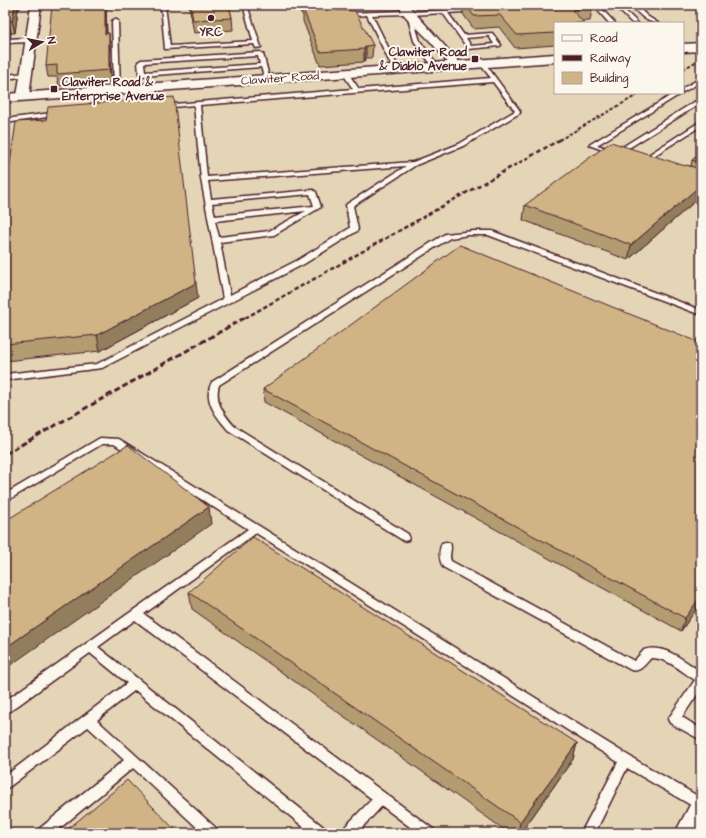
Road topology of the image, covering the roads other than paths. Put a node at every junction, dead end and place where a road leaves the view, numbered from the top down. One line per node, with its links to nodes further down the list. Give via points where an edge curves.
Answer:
1 (36, 5): 19 (street)
2 (163, 5): 21 (lane, via 167,48)
3 (245, 5): 21 (lane)
4 (432, 5): 5 (lane)
5 (439, 5)
6 (595, 5): 15 (lane)
7 (616, 5): 16 (lane)
8 (633, 5): 17 (lane)
9 (406, 10): 11 (lane); 12 (lane); 28 (street); 29 (lane, via 418,41)
10 (482, 10): 11 (lane)
11 (445, 12): 18 (lane)
12 (369, 14): 13 (lane); 30 (lane)
13 (338, 16)
14 (115, 21): 38 (lane)
15 (611, 22)
16 (633, 22)
17 (652, 22)
18 (462, 37): 18 (lane, via 470,48 498,45 490,34)
19 (31, 40): 20 (lane); 32 (street)
20 (5, 41)
21 (256, 42): 24 (lane)
22 (701, 47): 23 (street)
23 (684, 48)
24 (260, 54): 27 (lane); 27 (lane, via 141,62 142,74)
25 (554, 58): 26 (street, Clawiter Road)
26 (482, 63): 28 (street, Clawiter Road); 35 (lane)
27 (263, 65): 34 (lane)
28 (456, 65): 29 (street, Clawiter Road)
29 (435, 66): 30 (street, Clawiter Road)
30 (396, 69): 31 (street, Clawiter Road)
31 (346, 74): 34 (street, Clawiter Road); 39 (lane)
32 (26, 75): 33 (lane); 41 (street)
33 (5, 77)
34 (268, 79): 38 (street, Clawiter Road)
35 (493, 80): 39 (lane); 49 (lane, via 518,112 461,144)
36 (701, 80): 37 (lane)
37 (684, 89)
38 (117, 90): 41 (street, Clawiter Road)
39 (357, 91): 44 (lane)
40 (676, 94): 43 (lane, via 592,145 620,154)
41 (23, 96): 42 (street, Clawiter Road)
42 (5, 98)
43 (701, 100)
44 (197, 104): 45 (lane); 51 (lane)
45 (160, 107)
46 (65, 114): 47 (lane)
47 (5, 121)
48 (701, 123): 50 (lane, via 638,160)
49 (414, 164): 51 (lane); 56 (lane, via 348,205 354,229 300,262)
50 (653, 165)
51 (204, 179): 52 (lane)
52 (208, 201): 53 (lane, via 313,192); 54 (lane)
53 (318, 207): 54 (lane); 55 (lane, via 271,233)
54 (211, 219): 55 (lane)
55 (215, 240): 56 (lane)
56 (227, 300): 58 (lane, via 99,366)
57 (701, 313): 61 (lane, via 489,233 460,233 448,236 215,384 211,392 214,403 219,414 231,428)
58 (5, 377)
59 (5, 499): 60 (lane, via 100,441 116,441)
60 (256, 528): 63 (lane); 71 (lane)
61 (404, 536)
62 (446, 546): 65 (lane, via 444,557 447,564 635,667 648,653 654,652 666,655)
63 (136, 614): 64 (lane); 73 (lane)
64 (90, 647): 66 (lane); 67 (lane)
65 (701, 679): 69 (lane, via 674,719)
66 (136, 683): 68 (lane); 78 (lane)
67 (5, 708)
68 (89, 720): 70 (lane); 72 (lane)
69 (701, 735)
70 (133, 760): 76 (lane); 77 (lane)
71 (625, 760): 74 (lane); 81 (lane)
72 (5, 783)
73 (381, 798): 79 (lane); 80 (lane)
74 (701, 805)
75 (701, 815): 82 (street)
76 (44, 833)
77 (212, 833)
78 (321, 833)
79 (348, 833)
80 (428, 833)
81 (588, 833)
82 (691, 833)

